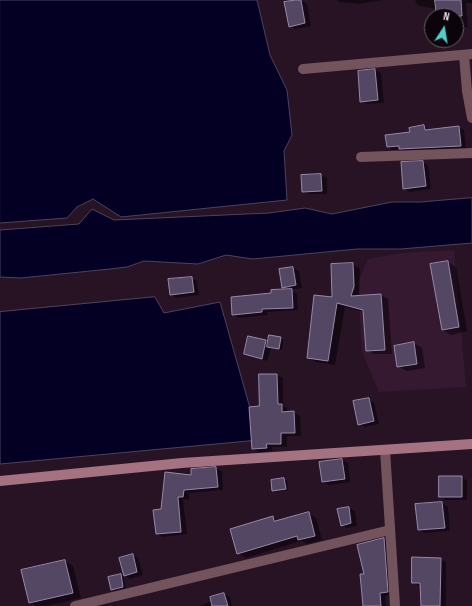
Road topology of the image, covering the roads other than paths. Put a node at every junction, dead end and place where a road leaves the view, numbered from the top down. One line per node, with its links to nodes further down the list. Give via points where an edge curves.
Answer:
1 (468, 54): 2 (street); 3 (street, via 467,91)
2 (303, 69)
3 (472, 118)
4 (472, 153): 5 (street)
5 (361, 156)
6 (472, 444): 7 (main road)
7 (386, 450): 8 (main road, via 182,463); 9 (street)
8 (0, 481)
9 (390, 530): 10 (street); 11 (street)
10 (75, 606)
11 (395, 606)

